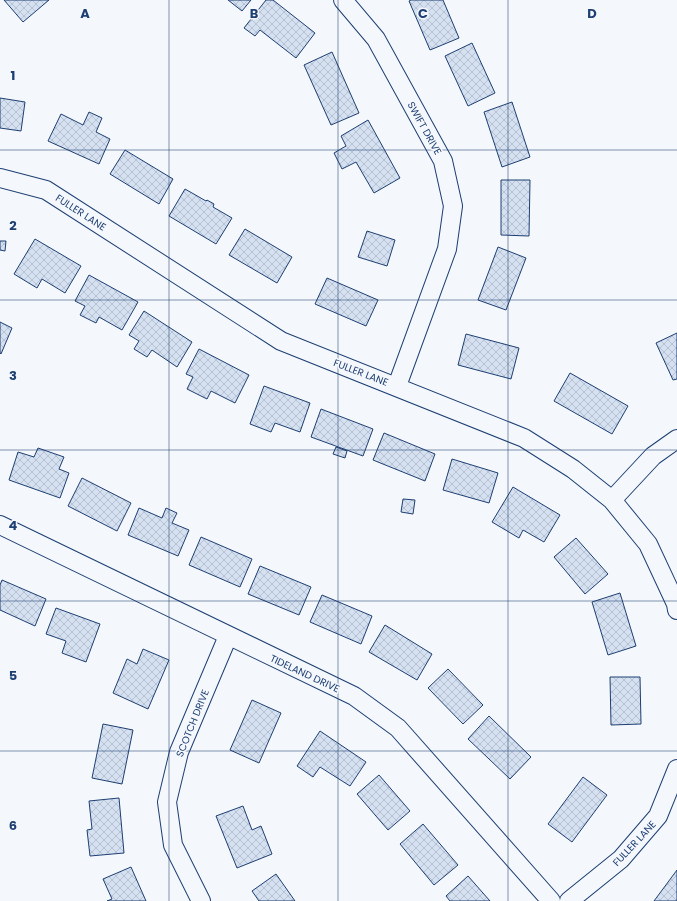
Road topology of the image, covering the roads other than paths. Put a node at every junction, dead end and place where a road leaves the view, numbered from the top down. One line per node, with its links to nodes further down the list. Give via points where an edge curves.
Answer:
1 (342, 0): 3 (street, SWIFT DRIVE, via 376,38 443,161 453,206 447,249)
2 (0, 178): 3 (street, FULLER LANE, via 46,190 281,341)
3 (397, 386): 5 (street, FULLER LANE, via 524,438 573,469)
4 (677, 439): 5 (street, via 653,456)
5 (612, 500): 7 (street, FULLER LANE, via 648,544)
6 (0, 525): 8 (street, TIDELAND DRIVE)
7 (677, 610)
8 (228, 636): 10 (street, SCOTCH DRIVE, via 179,752 167,802 173,845); 11 (street, TIDELAND DRIVE, via 354,696 398,728)
9 (677, 769): 12 (street, FULLER LANE, via 658,816 621,859)
10 (201, 901)
11 (551, 901)
12 (569, 901)

